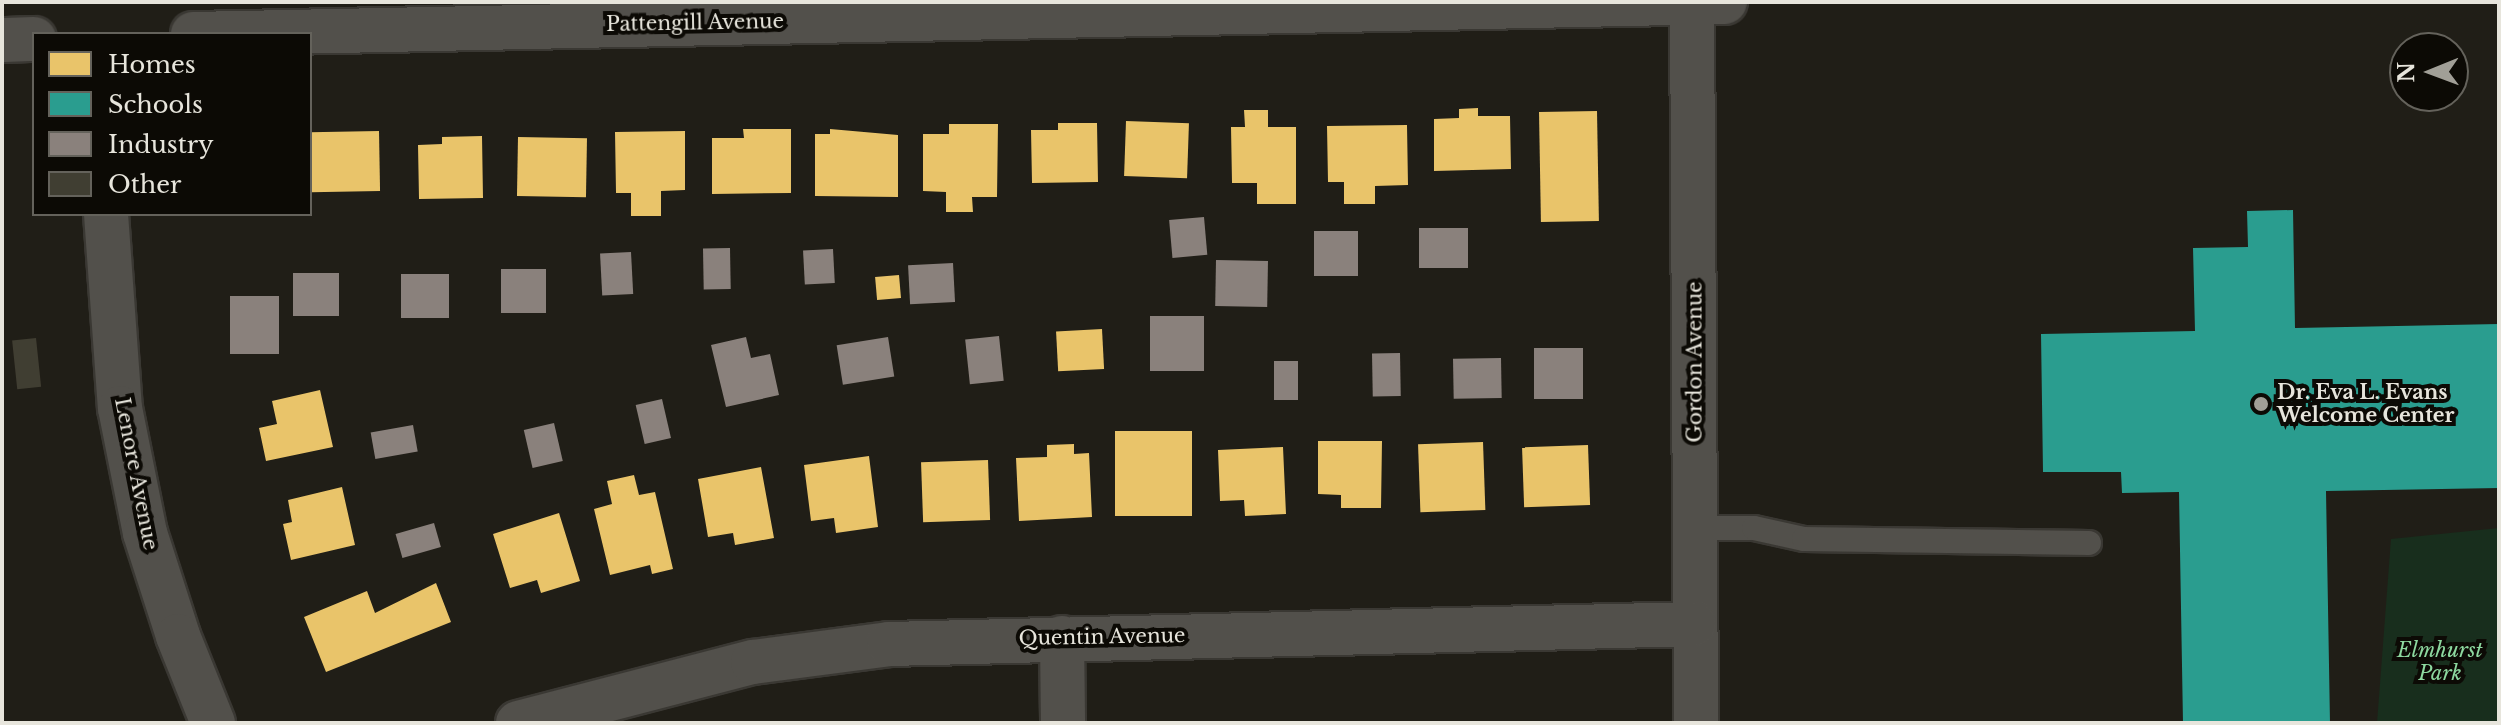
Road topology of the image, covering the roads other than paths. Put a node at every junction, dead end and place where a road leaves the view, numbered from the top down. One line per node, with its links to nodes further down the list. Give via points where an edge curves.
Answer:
1 (1692, 2): 2 (street, Pattengill Avenue); 3 (street, Pattengill Avenue); 9 (street, Gordon Avenue)
2 (1725, 2)
3 (1128, 8): 4 (street, Pattengill Avenue)
4 (562, 14): 5 (street, Pattengill Avenue)
5 (230, 32)
6 (32, 39): 7 (street)
7 (2, 40)
8 (106, 216): 13 (street, Lenore Avenue, via 120,408 145,533)
9 (1695, 528): 10 (lane, via 1754,528 1804,539); 11 (street, Gordon Avenue)
10 (2089, 543)
11 (1694, 624): 12 (street, Quentin Avenue); 16 (street, Gordon Avenue)
12 (1062, 638): 14 (street, Quentin Avenue, via 889,644 753,662); 15 (street)
13 (213, 723)
14 (518, 723)
15 (1063, 723)
16 (1696, 723)

